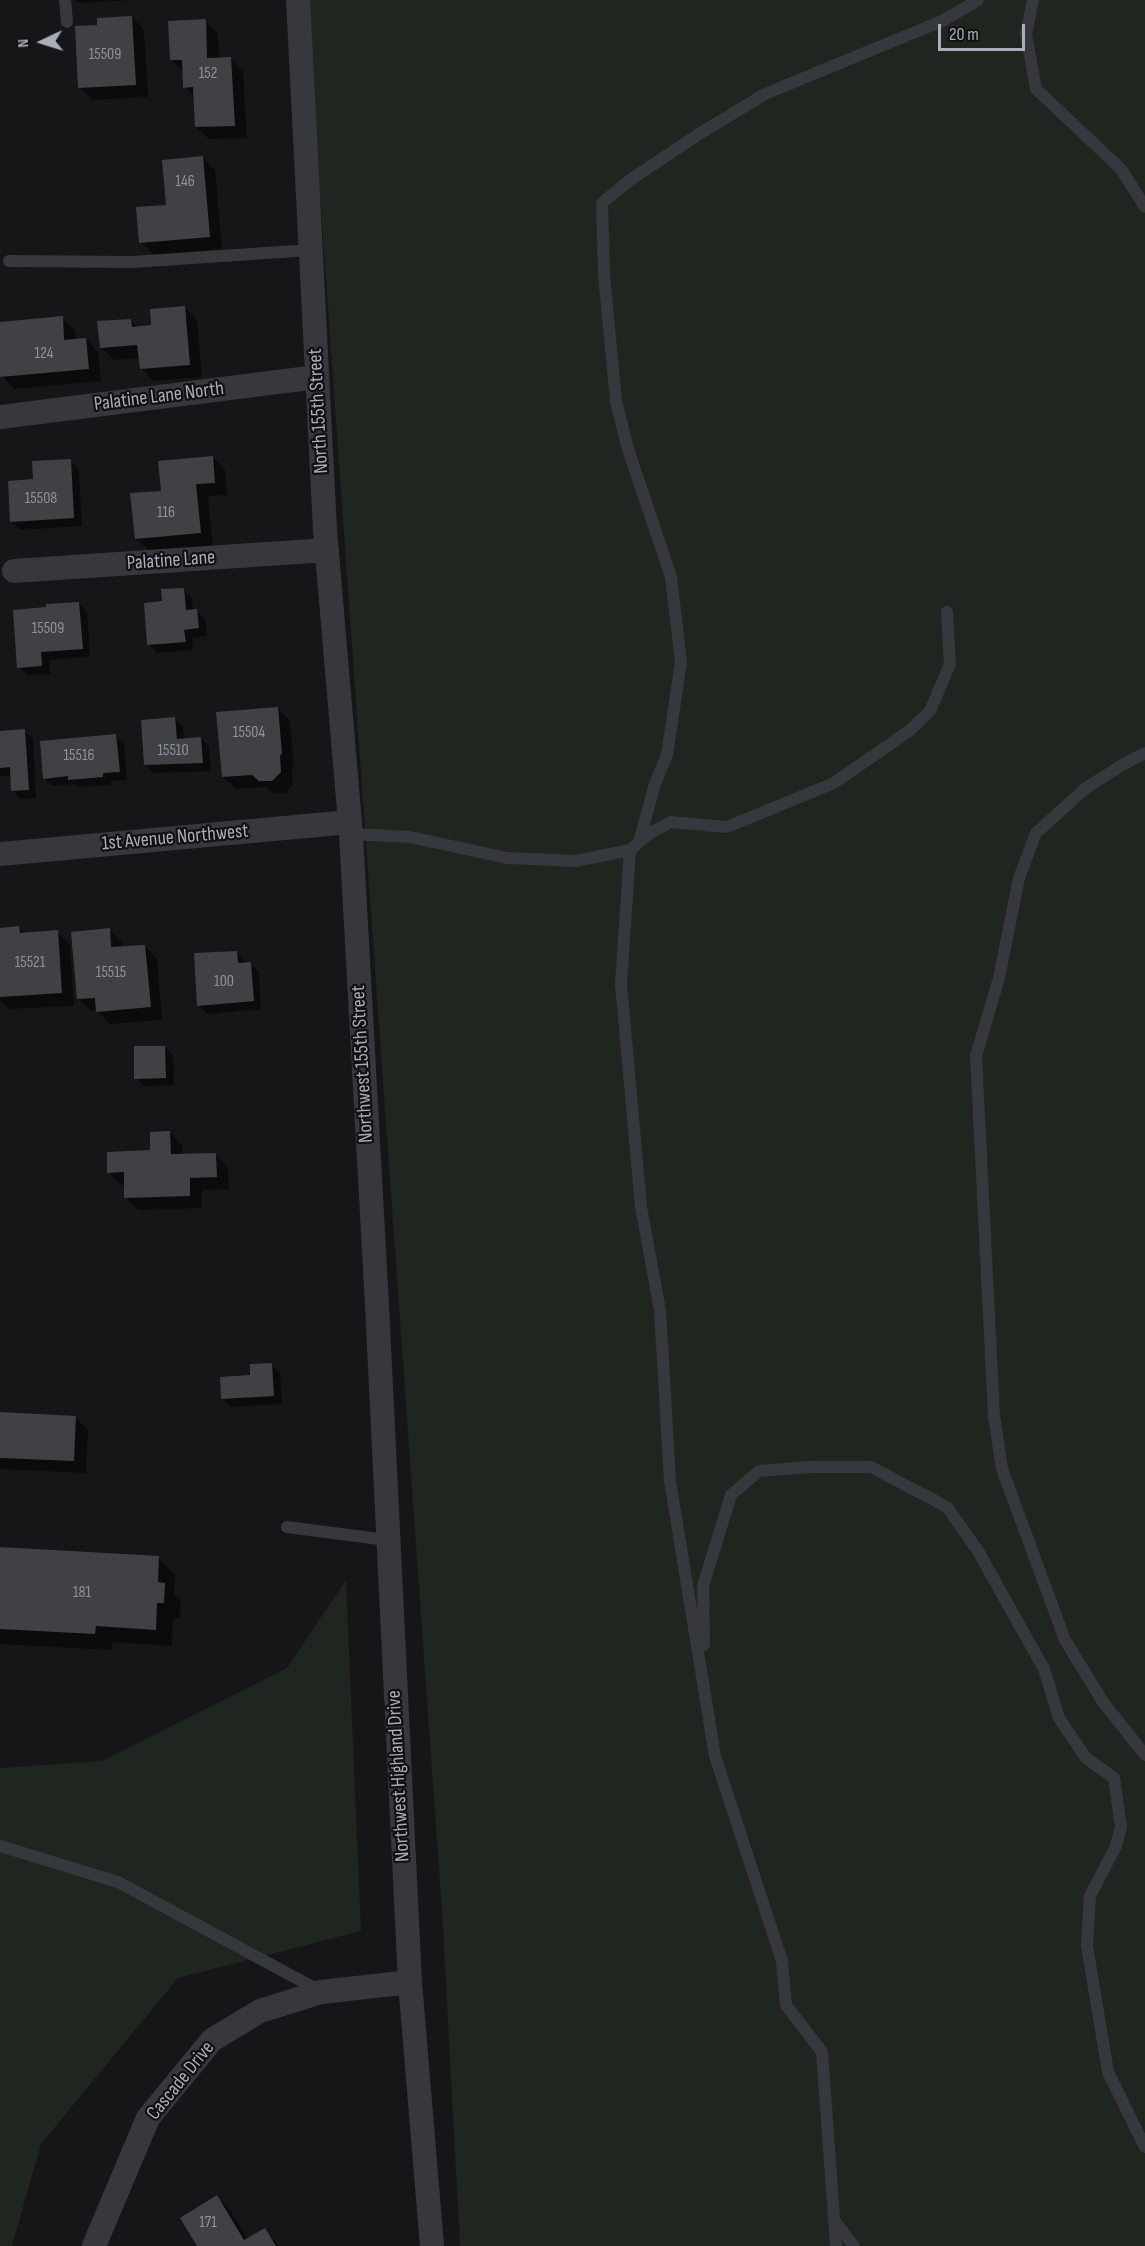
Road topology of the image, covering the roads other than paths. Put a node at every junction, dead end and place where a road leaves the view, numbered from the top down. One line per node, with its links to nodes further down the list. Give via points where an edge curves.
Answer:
1 (65, 0): 5 (lane)
2 (298, 0): 7 (street, North 155th Street)
3 (978, 0): 16 (lane, via 942,21 765,94 630,180 602,204 604,275 616,401 671,577 681,662 667,755)
4 (1033, 0): 6 (lane, via 1026,34 1036,89 1121,169)
5 (67, 22)
6 (1145, 207)
7 (311, 250): 8 (lane, via 133,262); 9 (street, North 155th Street)
8 (9, 261)
9 (317, 376): 10 (street, Palatine Lane North); 11 (street, North 155th Street)
10 (0, 417)
11 (327, 550): 12 (street, Palatine Lane); 15 (street, North 155th Street)
12 (14, 571)
13 (947, 612): 16 (lane, via 950,664 930,711 909,731 834,783 766,812 727,827 671,822)
14 (1145, 753): 22 (lane, via 1086,788 1036,833 1019,878 999,978 976,1056 993,1404 1002,1469 1065,1640 1103,1702)
15 (350, 828): 16 (lane, via 507,858 576,861); 17 (street, 1st Avenue Northwest); 18 (street, Northwest 155th Street)
16 (635, 846): 21 (lane, via 621,984 627,1060 641,1207 660,1310 670,1481)
17 (0, 854)
18 (377, 1305): 20 (street, Northwest Highland Drive)
19 (287, 1527): 20 (lane)
20 (387, 1540): 24 (street, Northwest Highland Drive)
21 (704, 1685): 26 (lane, via 703,1587 731,1495 759,1471 871,1467 947,1508 978,1551 1044,1669 1059,1718 1086,1758 1114,1778 1121,1827 1116,1846 1090,1896 1087,1946 1108,2072); 27 (lane, via 715,1756 782,1961 786,2005 822,2052)
22 (1145, 1755)
23 (0, 1846): 25 (lane, via 118,1882)
24 (410, 1982): 25 (street, Cascade Drive); 29 (street, Northwest Highland Drive)
25 (321, 1992): 28 (street, Cascade Drive, via 260,2011 212,2040 148,2118)
26 (1145, 2147)
27 (836, 2223): 30 (lane); 31 (lane)
28 (94, 2246)
29 (432, 2246)
30 (836, 2246)
31 (854, 2246)

